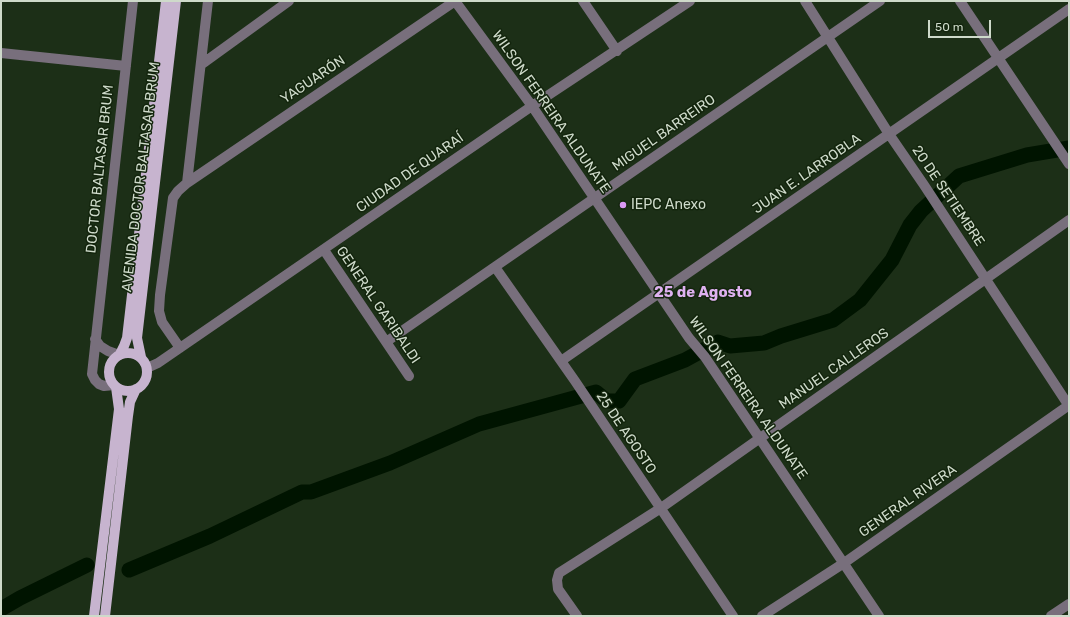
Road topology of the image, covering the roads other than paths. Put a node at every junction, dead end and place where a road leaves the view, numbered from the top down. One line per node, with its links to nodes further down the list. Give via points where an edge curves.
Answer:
1 (133, 1): 18 (street, DOCTOR BALTASAR BRUM)
2 (166, 1): 32 (main road, AVENIDA DOCTOR BALTASAR BRUM, via 127,338)
3 (176, 1): 33 (main road, AVENIDA DOCTOR BALTASAR BRUM, via 137,338)
4 (208, 1): 17 (street)
5 (289, 1): 17 (street)
6 (455, 1): 19 (street, WILSON FERREIRA ALDUNATE); 22 (street, YAGUARÓN)
7 (583, 1): 14 (street)
8 (690, 1): 14 (street, CIUDAD DE QUARAÍ)
9 (805, 1): 13 (street, 20 DE SETIEMBRE)
10 (880, 1): 13 (street, MIGUEL BARREIRO)
11 (960, 1): 16 (street)
12 (1069, 9): 16 (street, JUAN E. LARROBLA)
13 (828, 37): 20 (street, 20 DE SETIEMBRE); 23 (street, MIGUEL BARREIRO)
14 (617, 50): 19 (street, CIUDAD DE QUARAÍ)
15 (1, 52): 18 (street)
16 (998, 58): 20 (street, JUAN E. LARROBLA); 21 (street)
17 (202, 64): 22 (street)
18 (126, 66): 29 (street, DOCTOR BALTASAR BRUM)
19 (532, 106): 23 (street, WILSON FERREIRA ALDUNATE); 25 (street, CIUDAD DE QUARAÍ)
20 (889, 134): 27 (street, 20 DE SETIEMBRE); 28 (street, JUAN E. LARROBLA)
21 (1067, 161)
22 (187, 183): 31 (street, via 173,198 159,306 162,322)
23 (594, 198): 26 (street, MIGUEL BARREIRO); 28 (street, WILSON FERREIRA ALDUNATE)
24 (1069, 220): 27 (street, MANUEL CALLEROS)
25 (324, 250): 30 (street, GENERAL GARIBALDI); 31 (street, CIUDAD DE QUARAÍ)
26 (495, 267): 30 (street, MIGUEL BARREIRO); 34 (street, 25 DE AGOSTO)
27 (985, 279): 39 (street, 20 DE SETIEMBRE); 40 (street, MANUEL CALLEROS)
28 (659, 294): 34 (street, JUAN E. LARROBLA); 40 (street, WILSON FERREIRA ALDUNATE)
29 (95, 339): 32 (street, via 108,351); 37 (street, DOCTOR BALTASAR BRUM, via 92,374 94,380 104,386)
30 (386, 342): 36 (street, GENERAL GARIBALDI)
31 (180, 348): 35 (street, CIUDAD DE QUARAÍ)
32 (119, 354): 33 (main road, via 131,352); 37 (main road, via 112,360 109,370 109,376)
33 (141, 357): 35 (main road)
34 (561, 361): 41 (street, 25 DE AGOSTO)
35 (147, 368): 38 (main road, via 144,383)
36 (409, 376)
37 (115, 386): 38 (main road, via 125,391); 44 (main road, via 119,409)
38 (136, 389): 45 (main road, via 130,402 128,416)
39 (1069, 406): 42 (street, GENERAL RIVERA)
40 (760, 439): 41 (street, MANUEL CALLEROS); 42 (street, WILSON FERREIRA ALDUNATE)
41 (661, 508): 46 (street, MANUEL CALLEROS, via 559,573 558,589); 47 (street, 25 DE AGOSTO)
42 (844, 563): 48 (street, GENERAL RIVERA); 49 (street, WILSON FERREIRA ALDUNATE)
43 (1069, 604): 50 (street)
44 (94, 616)
45 (105, 616)
46 (577, 616)
47 (733, 616)
48 (762, 616)
49 (879, 616)
50 (1051, 616)

